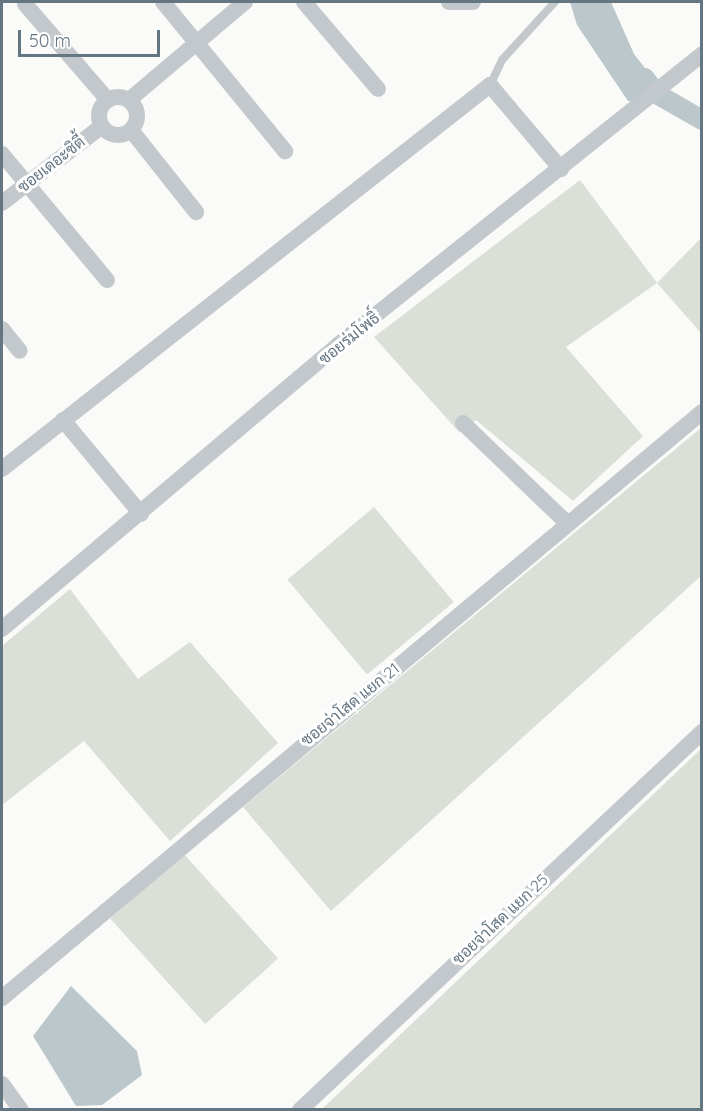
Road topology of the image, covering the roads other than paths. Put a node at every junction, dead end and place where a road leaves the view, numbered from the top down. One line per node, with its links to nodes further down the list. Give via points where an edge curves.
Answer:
1 (163, 2): 8 (street)
2 (245, 2): 8 (street)
3 (304, 2): 11 (street)
4 (449, 2): 5 (street)
5 (473, 2)
6 (555, 2): 10 (lane, via 502,60)
7 (25, 4): 12 (street)
8 (195, 42): 13 (street); 16 (street)
9 (702, 54): 18 (street, ซอยร่มโพธิ์)
10 (490, 86): 18 (street); 26 (street)
11 (378, 89)
12 (108, 100): 13 (street); 14 (street, ซอยเดอะซิตี้, via 100,110)
13 (129, 100): 15 (street, via 137,114)
14 (102, 126): 15 (street, ซอยเดอะซิตี้, via 114,135); 19 (street, ซอยเดอะซิตี้)
15 (131, 130): 21 (street)
16 (285, 151)
17 (2, 154): 19 (street)
18 (561, 169): 29 (street, ซอยร่มโพธิ์, via 338,345)
19 (26, 184): 20 (street, ซอยเดอะซิตี้); 22 (street)
20 (2, 203)
21 (196, 212)
22 (107, 280)
23 (2, 329): 24 (street)
24 (20, 351)
25 (702, 412): 30 (street, ซอยจ่าโสด แยก 21)
26 (63, 420): 28 (street); 29 (street)
27 (463, 423): 30 (street)
28 (2, 469)
29 (141, 514): 31 (street, ซอยร่มโพธิ์)
30 (567, 523): 33 (street, ซอยจ่าโสด แยก 21)
31 (2, 629)
32 (702, 732): 36 (street, ซอยจ่าโสด แยก 25)
33 (2, 999)
34 (2, 1084): 35 (street)
35 (21, 1110)
36 (300, 1110)

